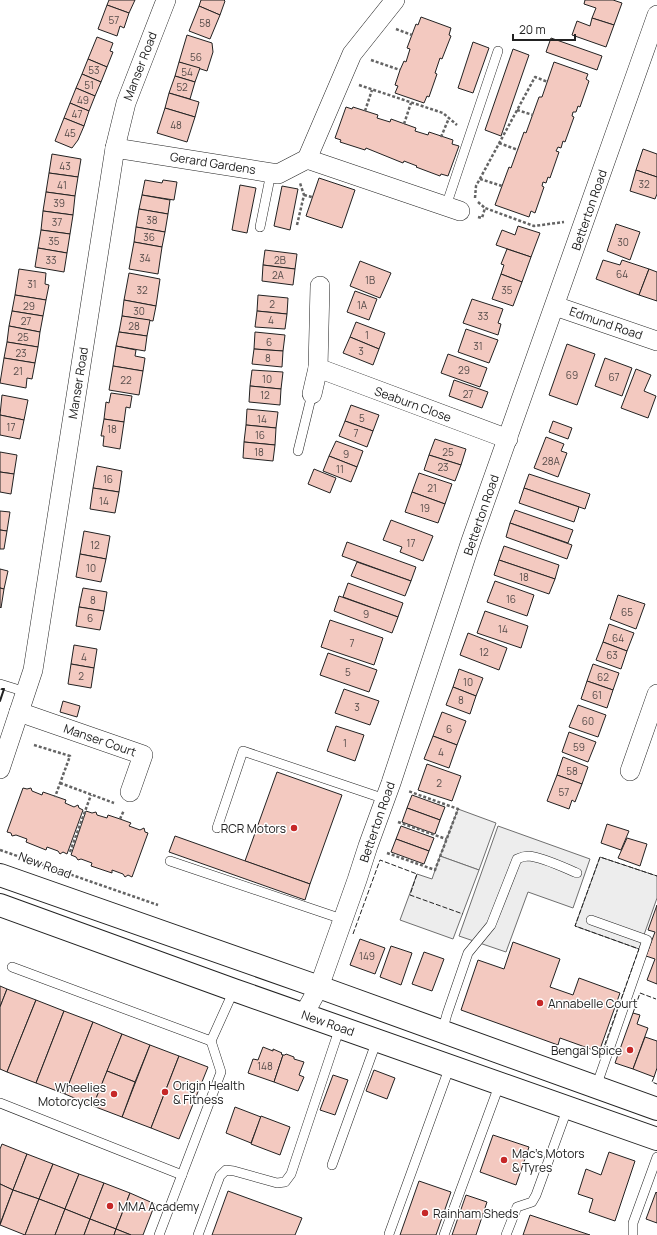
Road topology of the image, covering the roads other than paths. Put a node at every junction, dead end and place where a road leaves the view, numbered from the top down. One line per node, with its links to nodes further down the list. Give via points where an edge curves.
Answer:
1 (166, 0): 5 (street, Manser Road, via 126,103)
2 (395, 0): 6 (street, via 352,54)
3 (657, 16): 11 (street, Betterton Road)
4 (498, 51): 8 (lane, via 470,135)
5 (115, 148): 7 (street, Gerard Gardens); 18 (street, Manser Road, via 33,670)
6 (301, 163): 7 (street, Gerard Gardens, via 278,174); 8 (street)
7 (271, 173): 9 (lane)
8 (453, 208)
9 (260, 227)
10 (320, 286): 13 (street)
11 (555, 306): 12 (street, Edmund Road); 15 (street, Betterton Road)
12 (657, 341)
13 (318, 368): 14 (street); 15 (street, Seaburn Close)
14 (312, 394): 16 (lane)
15 (508, 439): 24 (street, Betterton Road)
16 (298, 451)
17 (0, 684): 18 (lane)
18 (26, 692): 20 (street, Manser Road)
19 (657, 694): 22 (street)
20 (19, 712): 21 (street, Manser Road); 23 (street, Manser Court, via 144,755)
21 (0, 768)
22 (630, 771)
23 (124, 799)
24 (384, 800): 25 (lane, via 243,751); 30 (street, Betterton Road)
25 (217, 828)
26 (170, 861): 30 (lane)
27 (577, 873): 37 (lane, via 538,858 523,856 517,859 491,926 468,953)
28 (0, 875): 33 (main road, New Road)
29 (0, 905): 34 (main road, New Road)
30 (342, 919): 33 (street, Betterton Road)
31 (591, 920): 42 (lane, via 647,940)
32 (12, 967): 39 (lane)
33 (319, 987): 35 (street, Betterton Road); 37 (main road, New Road)
34 (234, 990): 35 (main road, New Road); 39 (lane)
35 (304, 1014): 36 (main road, New Road)
36 (340, 1027): 38 (main road, New Road); 52 (lane, via 291,1174 285,1182 277,1184 226,1170 220,1176)
37 (442, 1032): 42 (main road, New Road)
38 (377, 1040): 40 (main road, New Road); 48 (lane)
39 (211, 1042): 49 (lane, via 222,1072)
40 (450, 1066): 41 (main road, New Road); 50 (lane)
41 (500, 1083): 44 (main road, New Road); 53 (lane)
42 (596, 1087): 45 (main road, New Road)
43 (0, 1103): 49 (lane)
44 (568, 1107): 46 (main road, New Road); 54 (lane, via 536,1195 532,1202 516,1207)
45 (657, 1109)
46 (657, 1139)
47 (657, 1157): 55 (lane, via 633,1223)
48 (332, 1165)
49 (182, 1176): 51 (lane)
50 (389, 1234)
51 (160, 1235)
52 (198, 1235)
53 (444, 1235)
54 (506, 1235)
55 (633, 1235)

